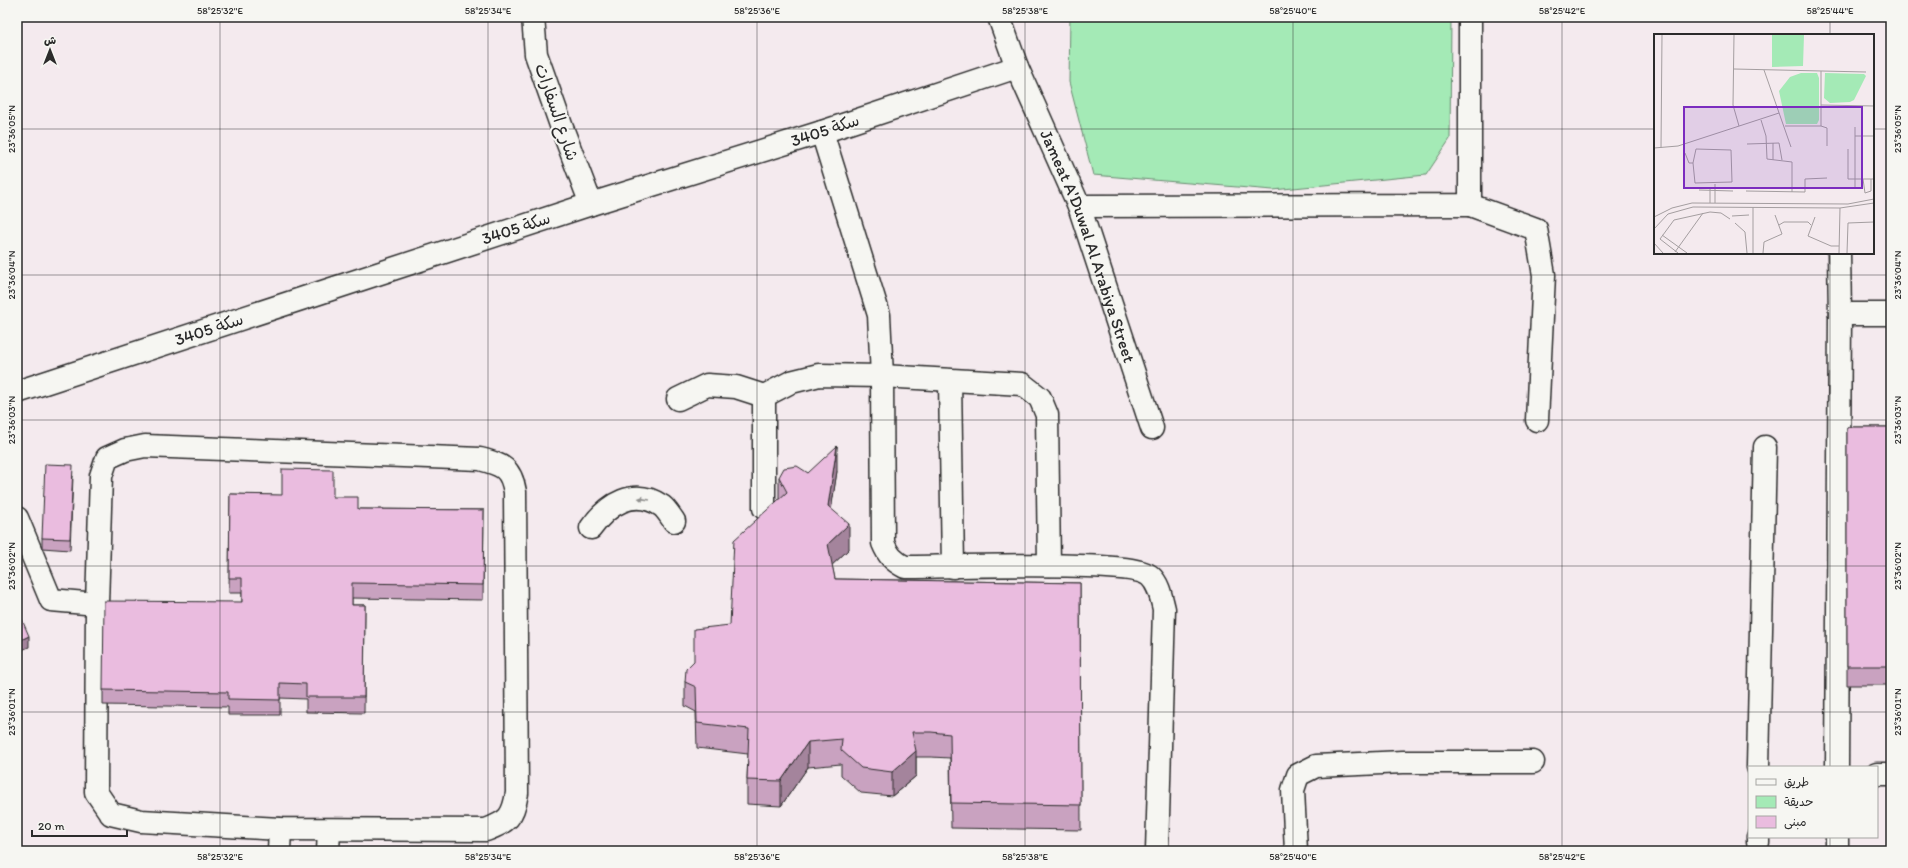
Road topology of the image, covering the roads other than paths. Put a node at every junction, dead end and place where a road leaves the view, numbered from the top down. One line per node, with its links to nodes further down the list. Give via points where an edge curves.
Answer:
1 (533, 17): 6 (street, شارع السفارات, via 536,54)
2 (999, 17): 4 (street)
3 (1470, 17): 7 (street)
4 (1017, 67): 5 (street, سكة 3405); 8 (street, Jameat A'Duwal Al Arabiya Street)
5 (822, 132): 6 (street, سكة 3405); 12 (street, via 880,315)
6 (591, 204): 14 (street, سكة 3405)
7 (1470, 205): 8 (street); 17 (street, via 1536,229 1544,275)
8 (1079, 206): 18 (street, Jameat A'Duwal Al Arabiya Street)
9 (1838, 254): 10 (street)
10 (1840, 314): 11 (street); 29 (street)
11 (1891, 314)
12 (882, 376): 13 (street); 15 (street, via 819,375 791,382); 25 (street, via 883,543 894,562 905,567)
13 (950, 381): 24 (street, via 1022,384 1040,398 1047,415 1049,435); 25 (street)
14 (17, 392)
15 (764, 396): 16 (street, via 736,387 707,385); 20 (street)
16 (678, 399)
17 (1537, 420)
18 (1152, 428)
19 (1765, 447): 28 (street)
20 (764, 508)
21 (17, 518): 26 (street, via 51,600)
22 (674, 521): 23 (street, one-way to 23, via 663,507 648,499 633,498 618,503 602,513)
23 (591, 528)
24 (1049, 565): 25 (street); 36 (street, via 1133,569 1150,575 1159,588 1164,609)
25 (953, 567)
26 (97, 604): 32 (street, via 96,792 111,814 141,821); 34 (street, via 101,476 107,458 125,450 145,446 480,459 500,464 513,479 515,492 517,793 514,810 504,823 486,830)
27 (1533, 762): 37 (street, via 1403,762 1316,766 1298,775 1293,790)
28 (1758, 766)
29 (1837, 766)
30 (1878, 774): 31 (street)
31 (1891, 774)
32 (280, 830): 34 (street); 35 (street)
33 (1837, 838): 38 (street)
34 (329, 841)
35 (279, 851)
36 (1157, 851)
37 (1296, 851)
38 (1837, 851)

